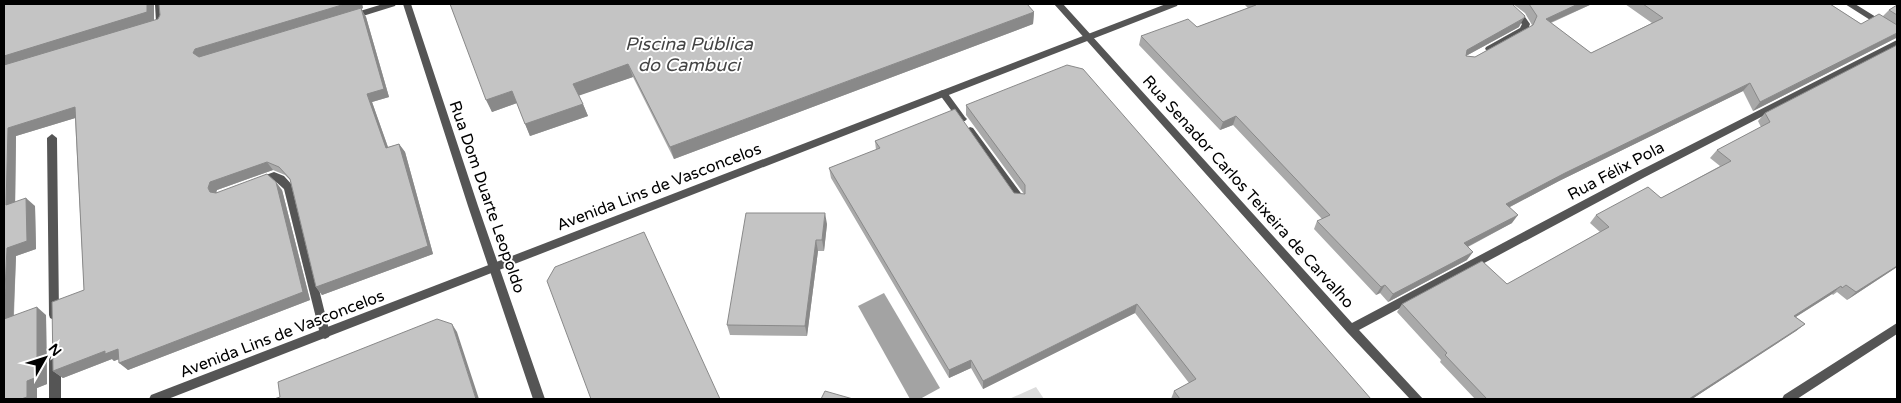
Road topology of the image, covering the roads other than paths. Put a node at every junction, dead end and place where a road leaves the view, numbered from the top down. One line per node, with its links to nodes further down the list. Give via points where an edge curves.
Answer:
1 (159, 4): 9 (street, via 161,24)
2 (392, 4): 8 (street)
3 (407, 4): 18 (street, Rua Dom Duarte Leopoldo)
4 (1058, 4): 11 (street, Rua Senador Carlos Teixeira de Carvalho)
5 (1174, 4): 11 (street, Avenida Lins de Vasconcelos)
6 (1505, 4): 13 (street, via 1526,24 1524,30)
7 (1850, 4): 10 (street)
8 (338, 21)
9 (151, 26)
10 (1897, 34)
11 (1088, 37): 14 (street, Avenida Lins de Vasconcelos); 21 (street, Rua Senador Carlos Teixeira de Carvalho)
12 (1897, 43): 21 (street, Rua Félix Pola)
13 (1483, 53)
14 (943, 94): 17 (street); 18 (street, Avenida Lins de Vasconcelos)
15 (52, 138): 19 (street)
16 (248, 186): 22 (street, via 274,176 289,187)
17 (1019, 199)
18 (494, 267): 22 (street, Avenida Lins de Vasconcelos); 26 (street, Rua Dom Duarte Leopoldo)
19 (54, 323)
20 (1897, 328): 28 (street)
21 (1351, 329): 27 (street, Rua Senador Carlos Teixeira de Carvalho)
22 (325, 334): 25 (street, Avenida Lins de Vasconcelos)
23 (55, 352): 24 (street)
24 (55, 399)
25 (155, 399)
26 (540, 399)
27 (1417, 399)
28 (1788, 399)

